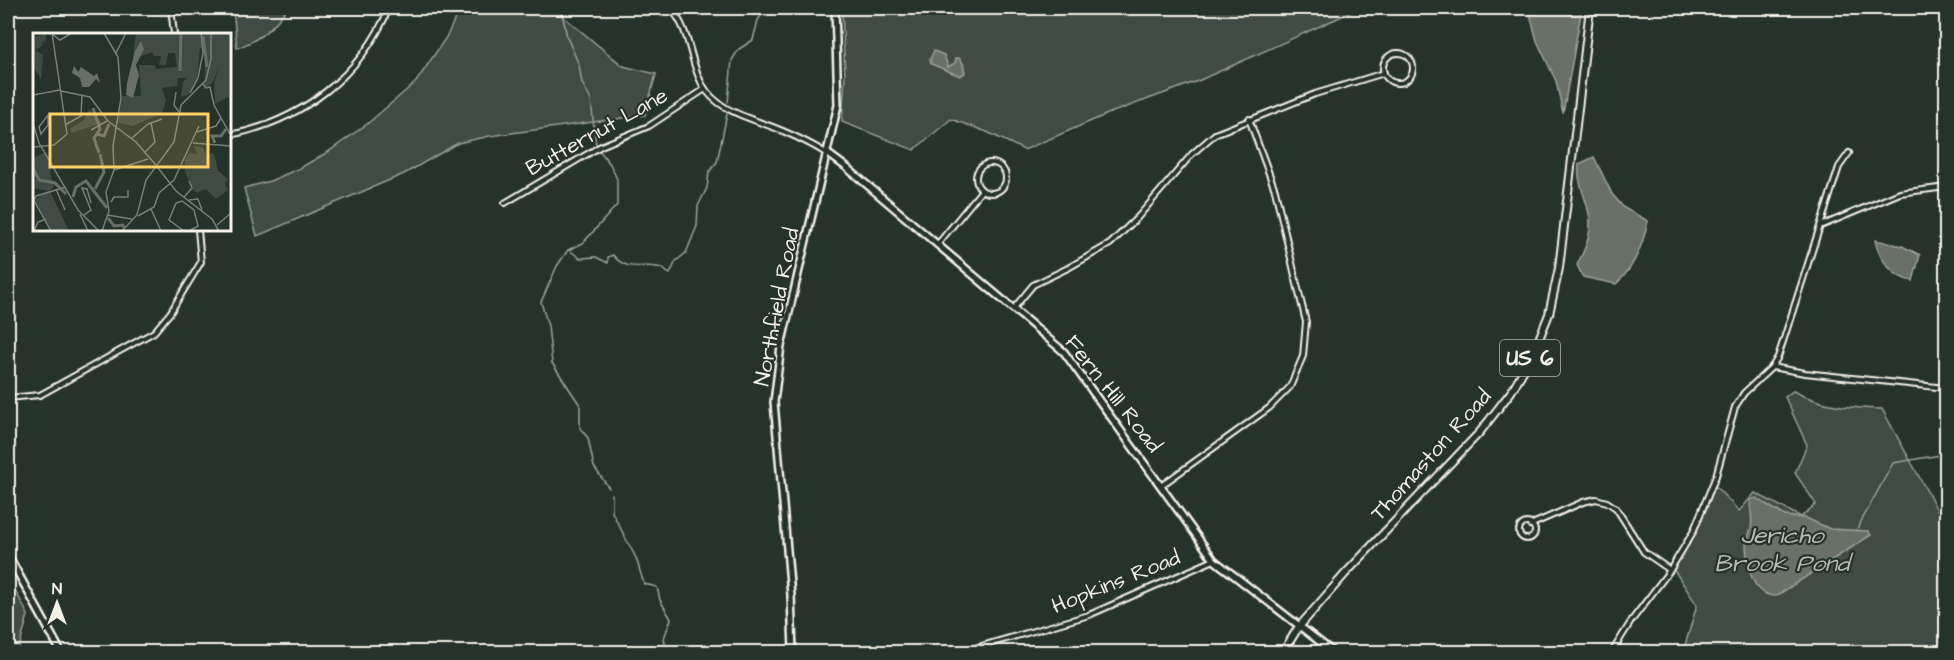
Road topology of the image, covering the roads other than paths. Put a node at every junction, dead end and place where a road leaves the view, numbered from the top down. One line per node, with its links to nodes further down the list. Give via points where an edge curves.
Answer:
1 (171, 8): 6 (street)
2 (389, 8): 10 (street, via 362,56 324,94 284,119)
3 (670, 8): 8 (street, via 681,22)
4 (835, 8): 11 (street, Northfield Road, via 839,96)
5 (1590, 8): 28 (main road, Thomaston Road / US 6, via 1559,268 1549,314 1533,354 1511,392 1480,432)
6 (174, 33)
7 (1384, 73): 7 (street, via 1384,62 1394,53 1406,55 1412,63 1410,77 1402,82 1389,80); 9 (street)
8 (705, 88): 11 (street, via 726,108); 15 (street, Butternut Lane, via 649,126 596,148)
9 (1249, 119): 19 (street, via 1204,142 1110,244 1032,285); 23 (street, via 1275,190 1306,322 1303,356 1290,387 1269,408)
10 (231, 135)
11 (827, 153): 18 (street, Fern Hill Road); 30 (street, Northfield Road, via 781,346 774,402)
12 (1849, 153): 16 (street, via 1839,167)
13 (1947, 188): 16 (street, via 1900,193)
14 (982, 190): 14 (street, via 994,193 1003,187 1005,178 1000,167 990,164 979,169 976,181); 18 (street)
15 (505, 203)
16 (1822, 225): 20 (street)
17 (198, 231): 22 (street, via 200,264 170,314 154,332 40,395)
18 (937, 246): 19 (street, Fern Hill Road)
19 (1014, 308): 23 (street, Fern Hill Road, via 1064,352)
20 (1773, 366): 21 (street); 27 (street, via 1735,406 1708,498)
21 (1947, 388)
22 (8, 398)
23 (1162, 485): 26 (street, Fern Hill Road)
24 (1530, 525): 24 (street, via 1520,528 1524,538 1533,535); 27 (street, via 1583,502 1607,502 1616,508 1644,552)
25 (8, 555): 29 (street)
26 (1214, 560): 28 (street, Fern Hill Road); 31 (street, Hopkins Road, via 1089,615)
27 (1670, 570): 34 (street)
28 (1298, 628): 32 (main road, Thomaston Road / US 6); 33 (street, Fern Hill Road)
29 (61, 652)
30 (793, 652)
31 (961, 652)
32 (1284, 652)
33 (1333, 652)
34 (1612, 652)

